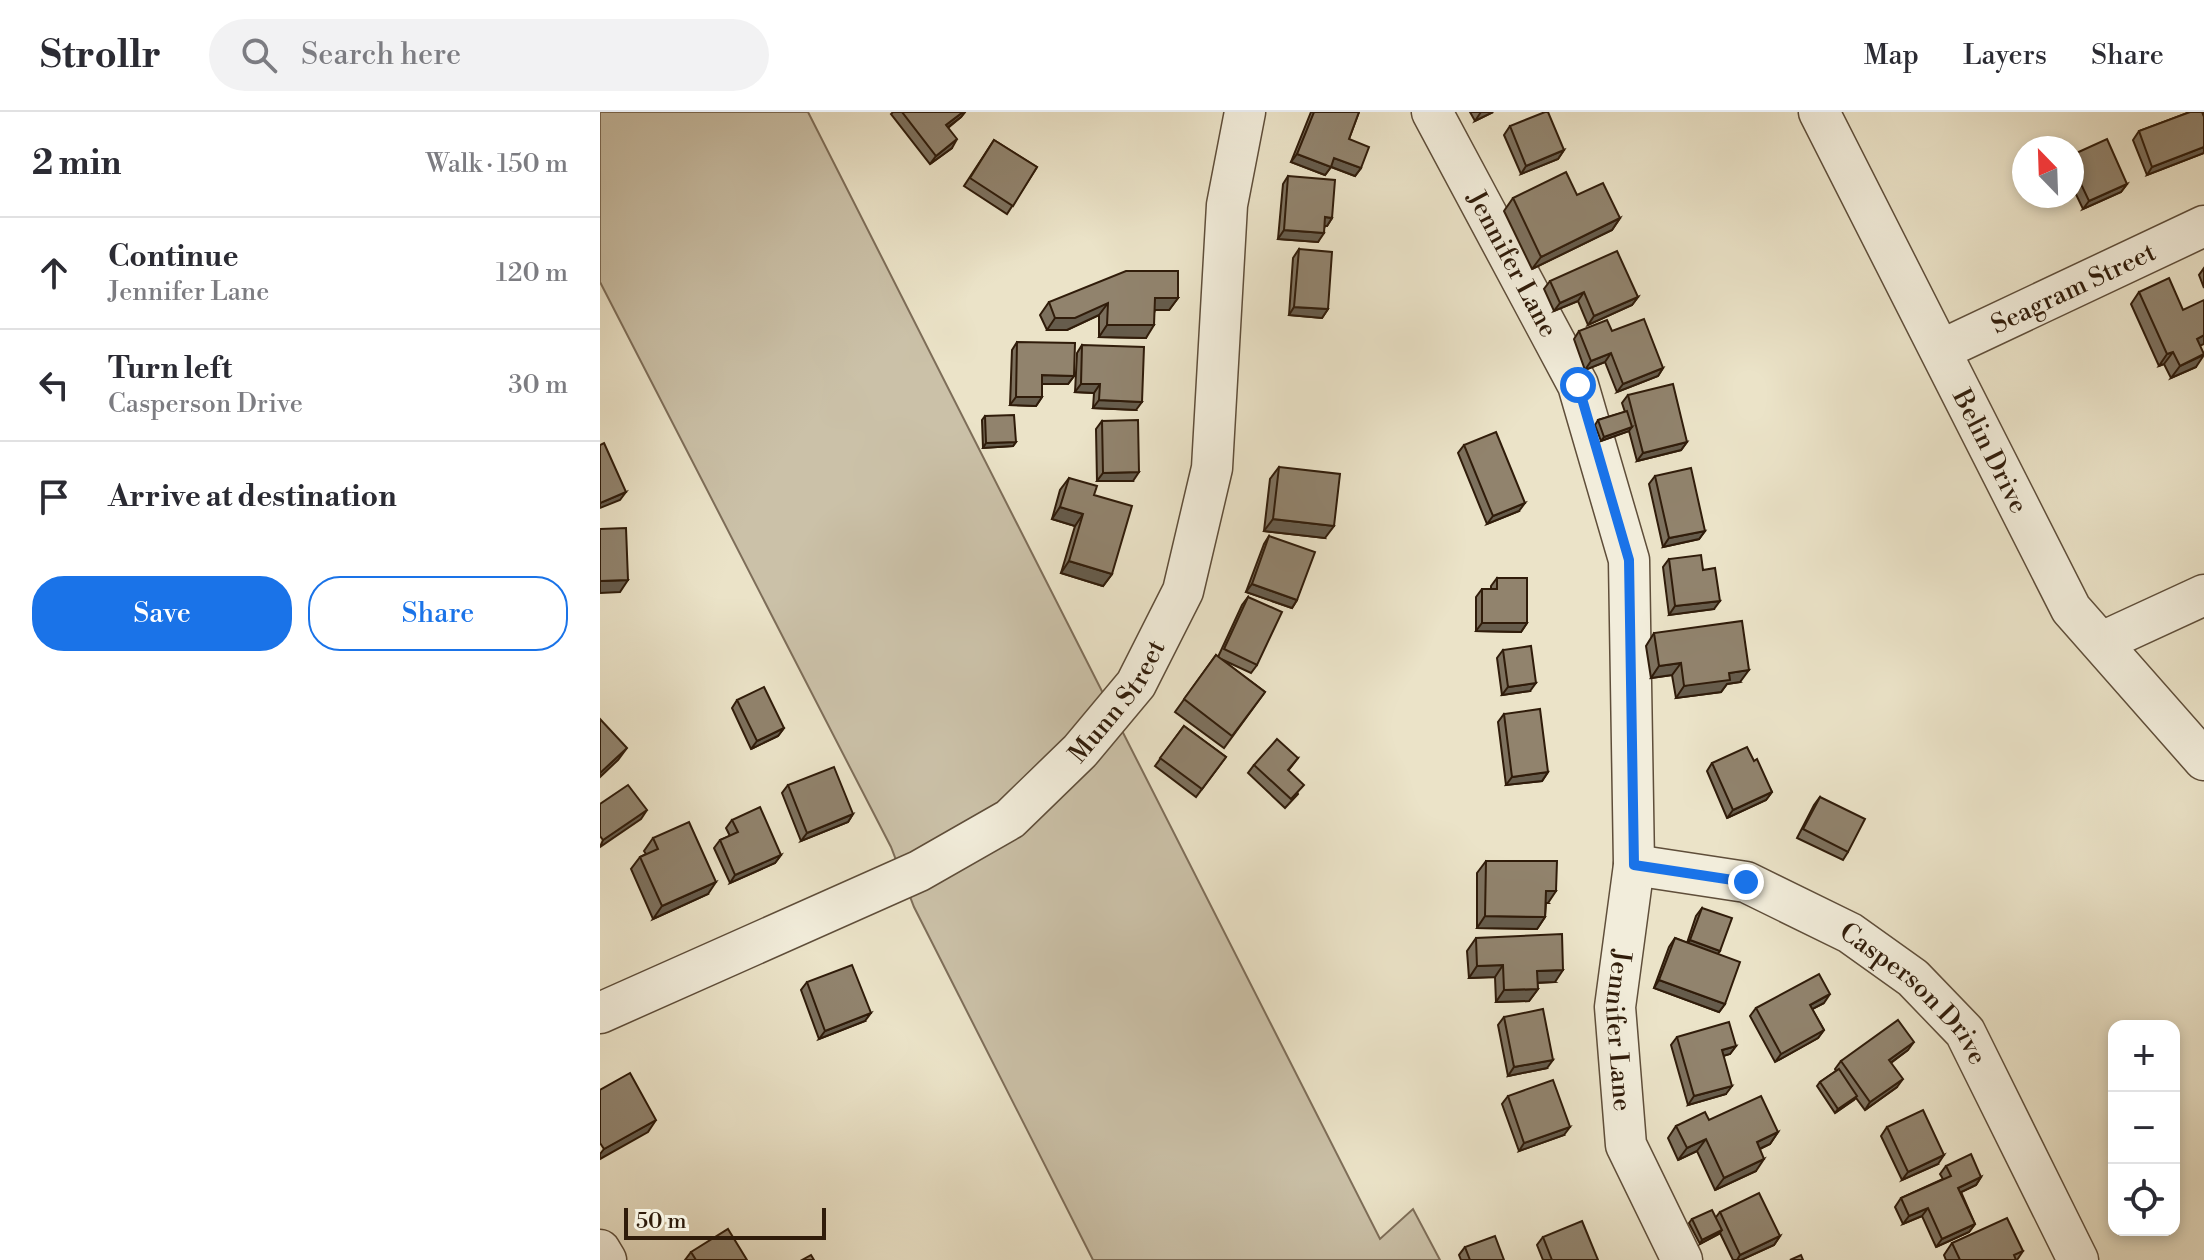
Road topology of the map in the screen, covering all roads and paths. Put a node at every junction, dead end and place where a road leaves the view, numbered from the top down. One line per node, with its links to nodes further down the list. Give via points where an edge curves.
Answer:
1 (1235, 112): 10 (street, Munn Street, via 1212,468 1183,591 1136,684 1080,751 1010,819 919,871)
2 (1432, 112): 9 (street, Jennifer Lane, via 1578,385 1629,560)
3 (1819, 112): 5 (street, Belin Drive)
4 (2204, 226): 5 (street, Seagram Street)
5 (1941, 350): 7 (street, Belin Drive, via 2071,609)
6 (2204, 595): 7 (street)
7 (2102, 642): 8 (street, Belin Drive)
8 (2204, 760)
9 (1634, 865): 13 (street, Jennifer Lane, via 1615,1007 1626,1145); 14 (street, Casperson Drive, via 1746,882 1850,933 1913,978 1965,1032)
10 (600, 1013)
11 (600, 1250): 12 (street)
12 (606, 1260)
13 (1682, 1260)
14 (2078, 1260)

